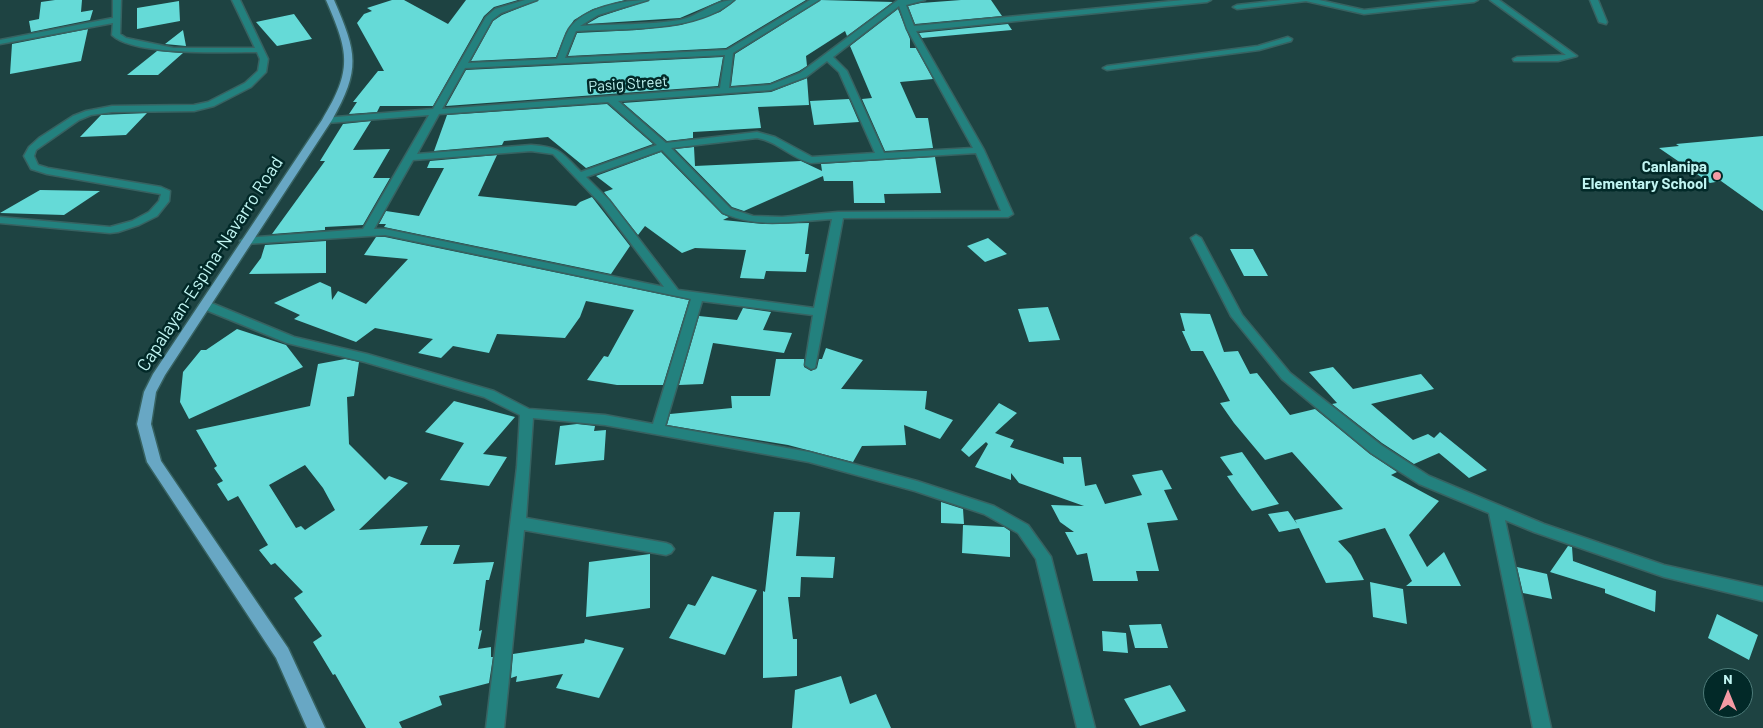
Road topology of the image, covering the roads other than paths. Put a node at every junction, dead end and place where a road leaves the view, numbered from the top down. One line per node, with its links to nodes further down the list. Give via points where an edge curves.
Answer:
1 (116, 0): 17 (street)
2 (236, 0): 23 (street)
3 (330, 0): 33 (main road, Capalayan-Espina-Navarro Road, via 346,36 351,60 345,88)
4 (533, 0): 28 (street, via 492,14)
5 (644, 0): 19 (street, via 588,17)
6 (730, 0): 19 (street, via 704,15 681,22)
7 (815, 0): 24 (street)
8 (921, 0): 15 (street)
9 (1206, 0): 20 (street)
10 (1303, 0): 16 (street)
11 (1309, 0): 12 (street, via 1364,12)
12 (1474, 0)
13 (1494, 0): 27 (street, via 1573,56)
14 (1594, 0): 18 (street)
15 (903, 1): 20 (street); 25 (street, Pasig Street)
16 (1237, 7)
17 (116, 20): 22 (street); 23 (street, via 116,35 136,45 200,52)
18 (1603, 22)
19 (573, 29): 26 (street)
20 (911, 29): 35 (street)
21 (1288, 39): 29 (street, via 1259,48)
22 (0, 42)
23 (258, 50): 40 (street, via 264,59 262,72 248,85 218,101 194,108 112,109 89,113 76,118 32,148 29,156 34,167 166,193 162,204 141,222 122,229 100,230)
24 (729, 52): 26 (street); 30 (street)
25 (827, 56): 30 (street, Pasig Street, via 803,75 784,84); 36 (street, via 842,71)
26 (561, 59): 28 (street)
27 (1516, 59)
28 (462, 66): 32 (street)
29 (1107, 68)
30 (724, 92): 31 (street, Pasig Street)
31 (610, 99): 32 (street, Pasig Street); 34 (street)
32 (437, 112): 33 (street, Pasig Street); 37 (street)
33 (327, 120): 43 (main road, Capalayan-Espina-Navarro Road)
34 (664, 146): 36 (street, via 765,136 811,160); 38 (street); 39 (street, via 727,211 736,216 757,220)
35 (979, 150): 36 (street); 39 (street, via 1008,214)
36 (880, 155)
37 (411, 157): 38 (street, via 540,148 556,152); 41 (street)
38 (580, 176): 44 (street, via 605,202)
39 (838, 216): 47 (street)
40 (0, 220)
41 (367, 232): 43 (street); 44 (street, via 404,235)
42 (1196, 238): 51 (street, via 1237,316 1286,376 1376,449 1424,480)
43 (245, 241): 46 (main road, Capalayan-Espina-Navarro Road)
44 (675, 292): 45 (street)
45 (697, 298): 47 (street); 50 (street)
46 (205, 306): 49 (street, via 291,340 367,358 489,394); 55 (main road, Capalayan-Espina-Navarro Road, via 150,392 144,424 148,441 154,462 282,653)
47 (819, 312): 48 (street)
48 (811, 365)
49 (527, 413): 50 (street); 52 (street)
50 (658, 428): 57 (street, via 808,457 917,486 989,510 1023,529 1043,557)
51 (1495, 509): 54 (street, via 1539,528 1664,571); 58 (street)
52 (518, 524): 53 (street); 56 (street)
53 (666, 549)
54 (1763, 594)
55 (316, 728)
56 (495, 728)
57 (1086, 728)
58 (1542, 728)

